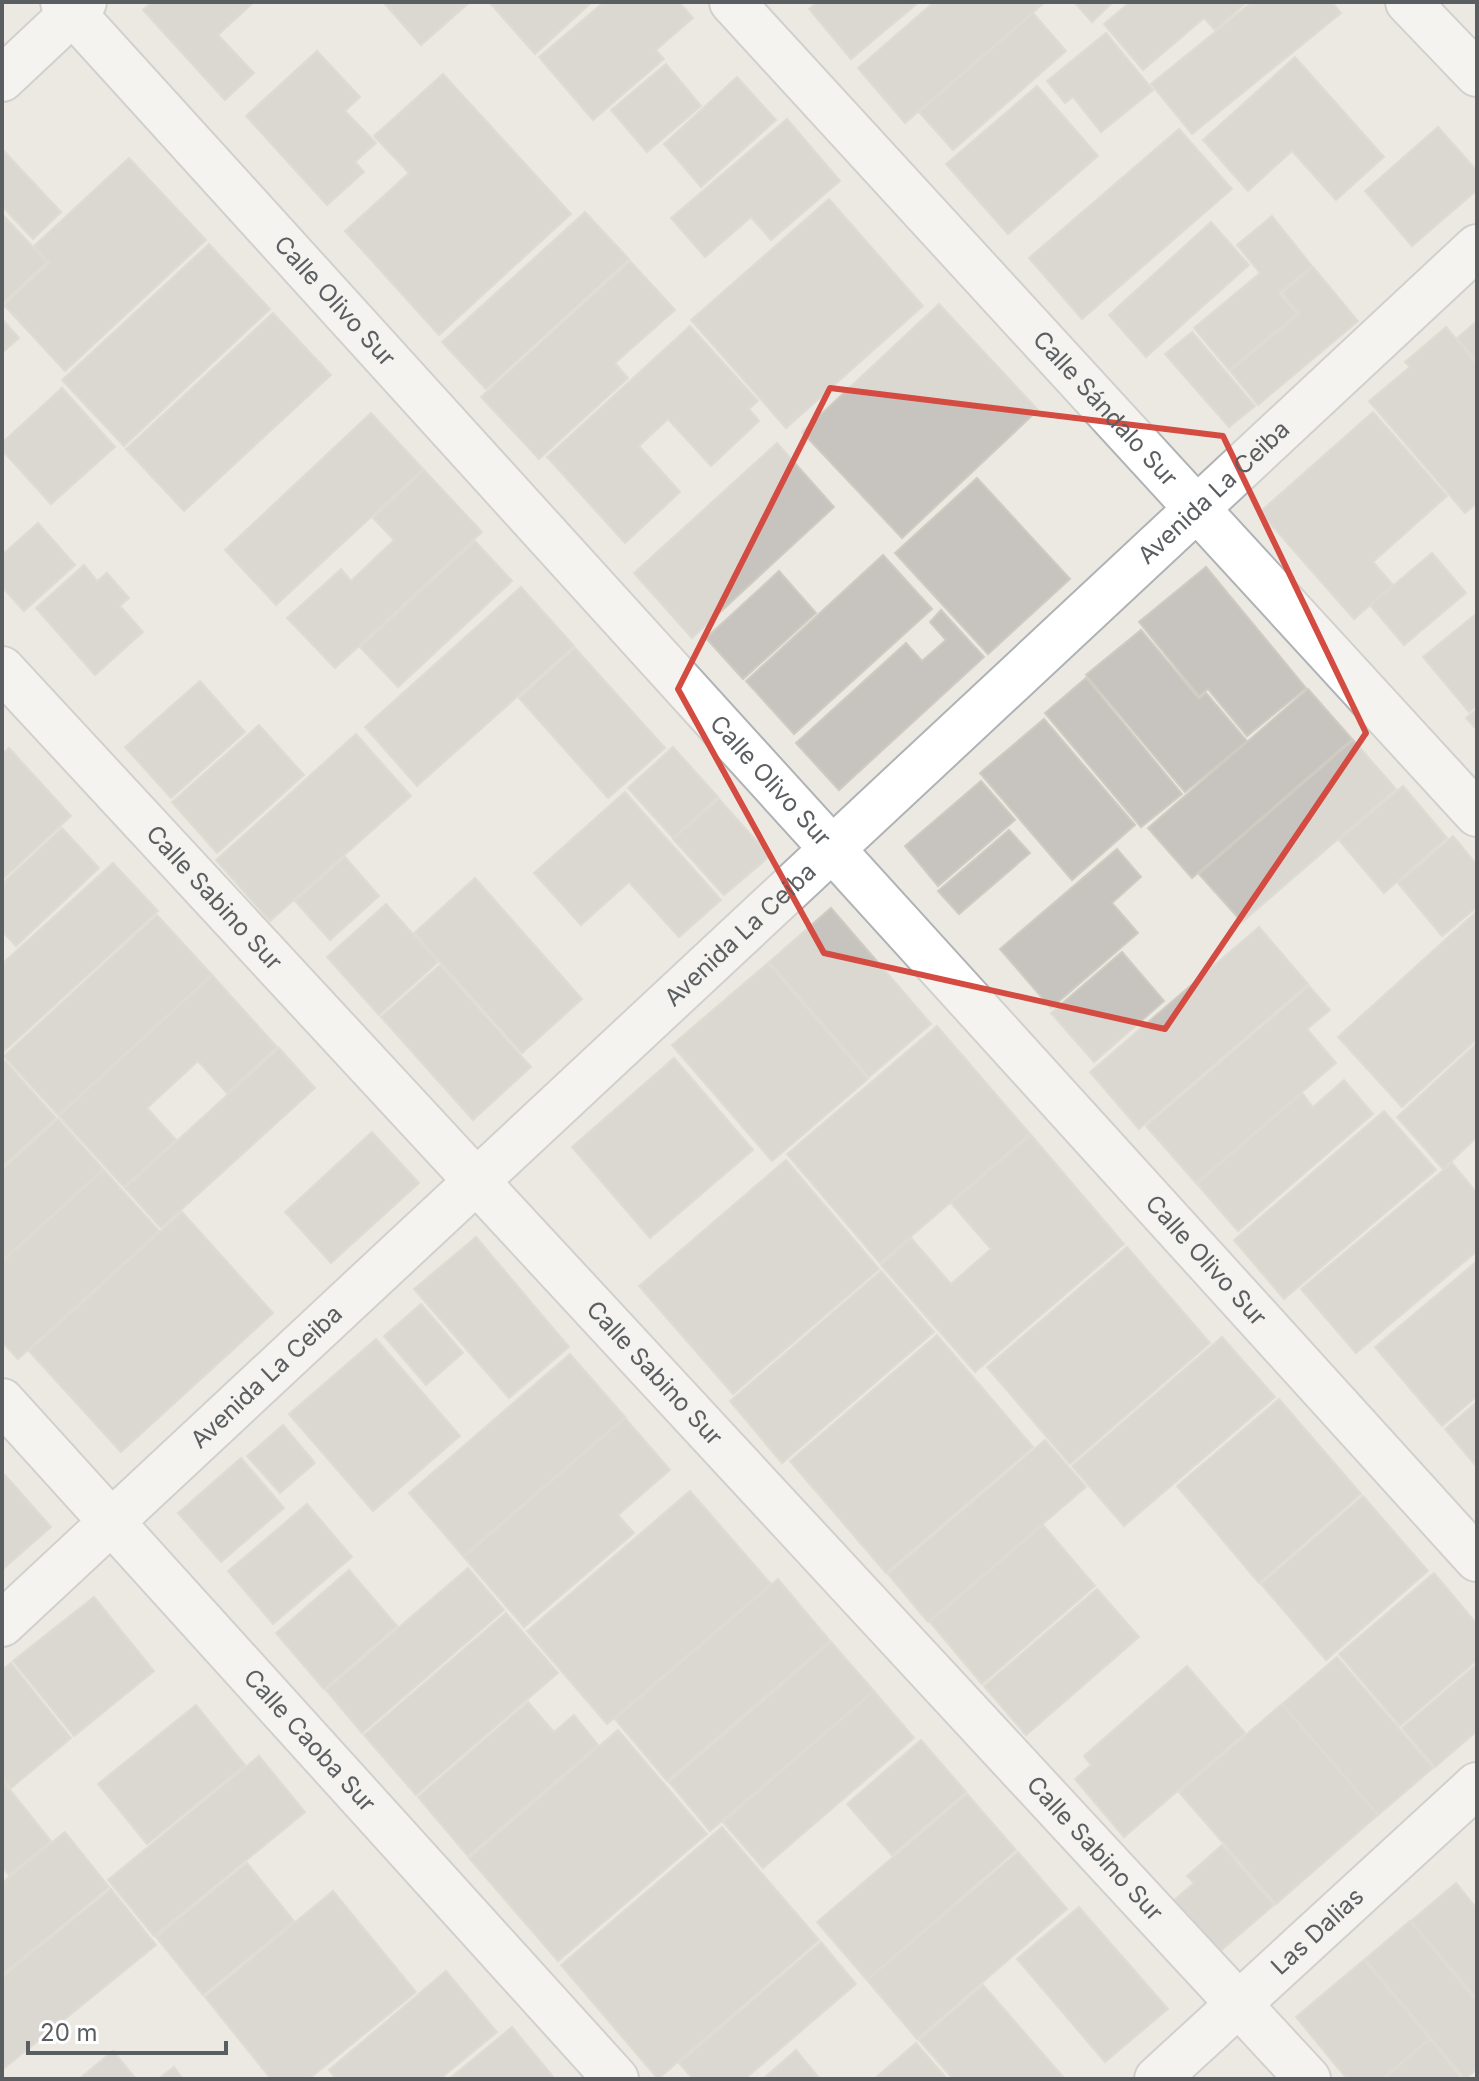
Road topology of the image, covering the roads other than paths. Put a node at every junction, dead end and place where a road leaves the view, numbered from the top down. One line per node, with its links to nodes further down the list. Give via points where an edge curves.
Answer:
1 (732, 2): 7 (street, Calle Sándalo Sur)
2 (1408, 2): 4 (street)
3 (73, 6): 5 (street); 10 (street, Calle Olivo Sur)
4 (1477, 74)
5 (2, 79)
6 (1477, 247): 7 (street, Avenida La Ceiba)
7 (1196, 508): 9 (street, Calle Sándalo Sur); 10 (street, Avenida La Ceiba)
8 (2, 669): 11 (street, Calle Sabino Sur)
9 (1477, 814)
10 (832, 849): 11 (street, Avenida La Ceiba); 14 (street, Calle Olivo Sur)
11 (476, 1181): 13 (street, Avenida La Ceiba); 17 (street, Calle Sabino Sur)
12 (2, 1401): 13 (street, Calle Caoba Sur)
13 (111, 1522): 15 (street, Avenida La Ceiba); 18 (street, Calle Caoba Sur)
14 (1477, 1559)
15 (2, 1624)
16 (1477, 1785): 17 (street, Las Dalias)
17 (1239, 2004): 19 (street, Las Dalias); 20 (street, Calle Sabino Sur)
18 (616, 2079)
19 (1157, 2079)
20 (1308, 2079)

